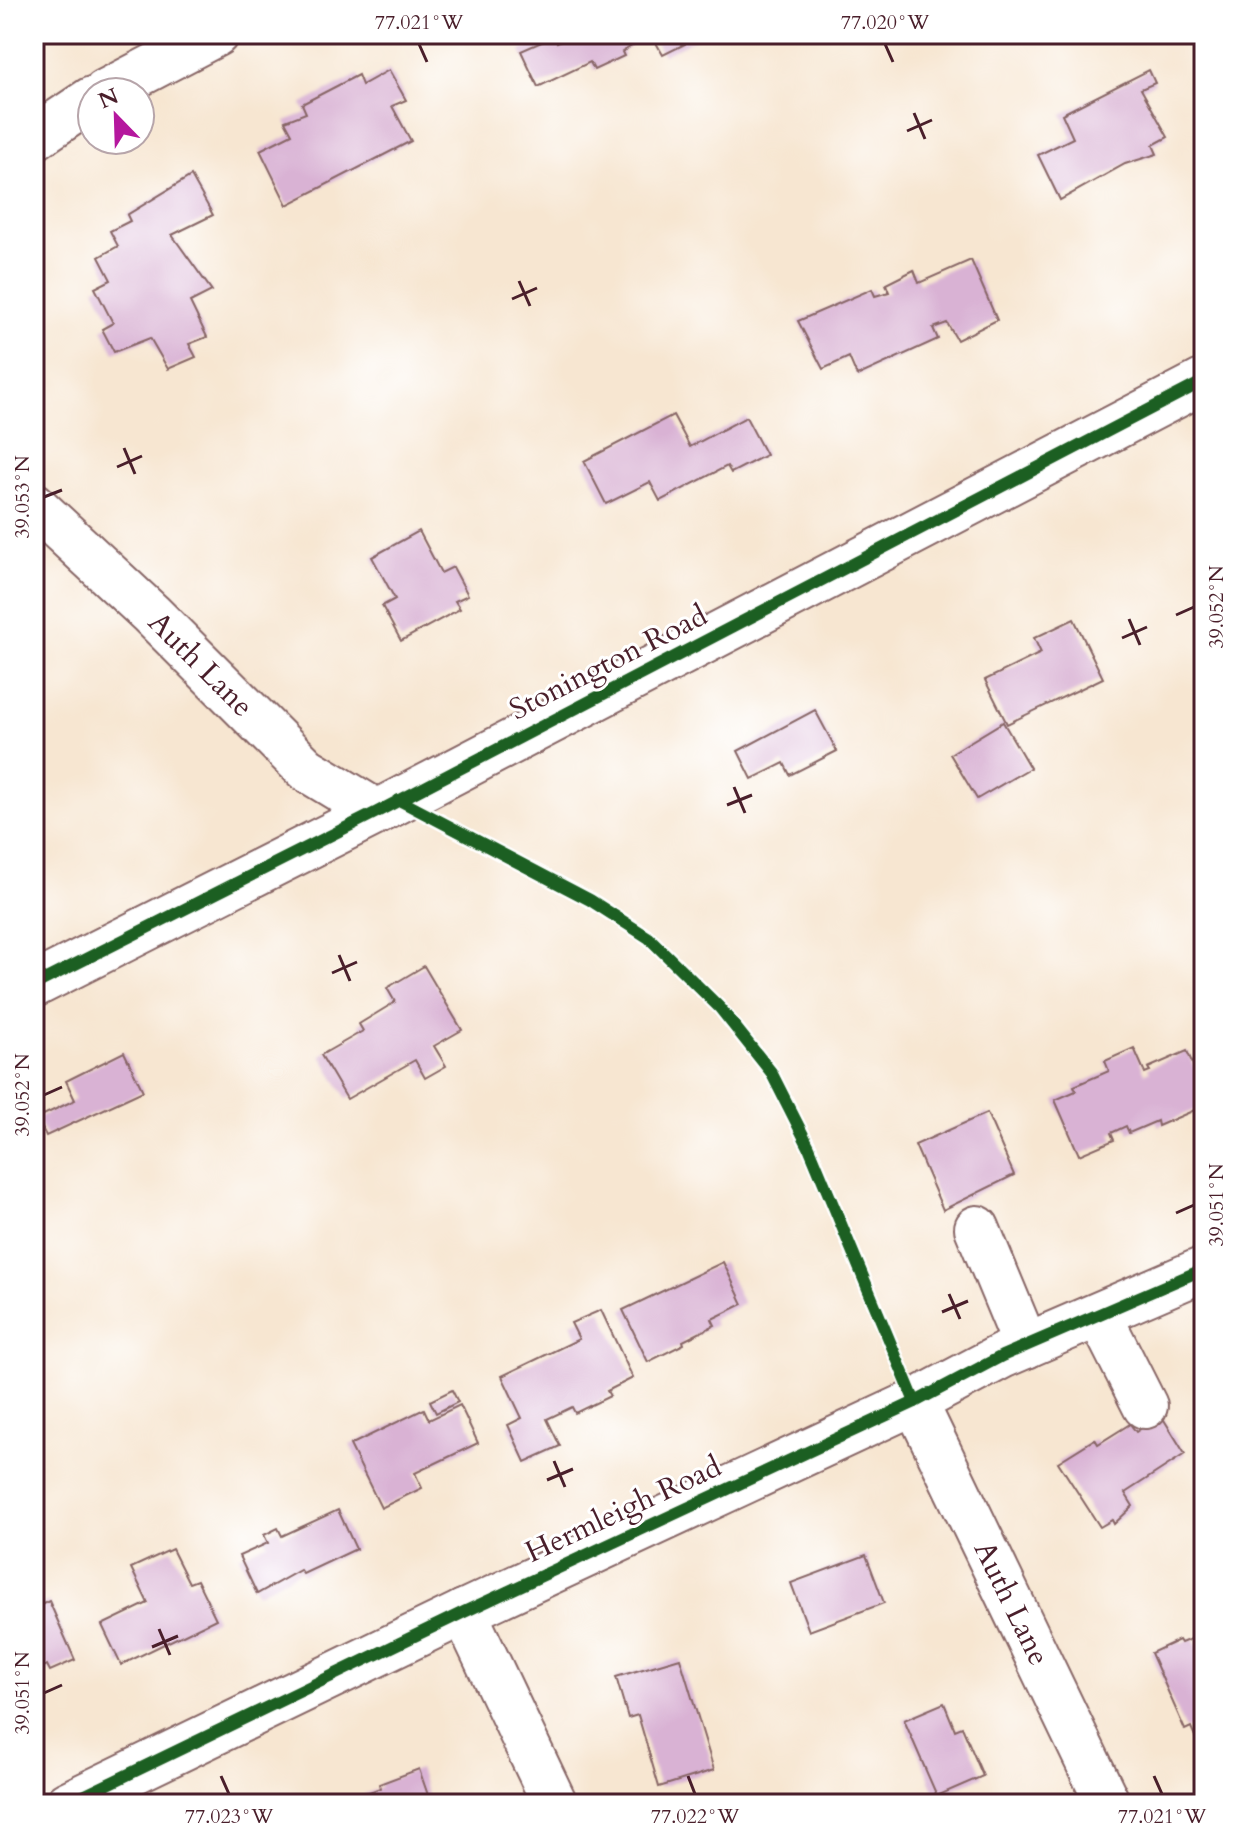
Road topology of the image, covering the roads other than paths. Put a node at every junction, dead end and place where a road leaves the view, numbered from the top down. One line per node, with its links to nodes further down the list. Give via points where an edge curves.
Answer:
1 (216, 34): 2 (street)
2 (136, 76)
3 (76, 110): 4 (street)
4 (34, 138)
5 (1204, 381): 7 (street, Stonington Road)
6 (34, 505): 7 (street, Auth Lane, via 306,769)
7 (377, 812): 8 (street, Stonington Road)
8 (34, 985)
9 (977, 1228): 12 (street)
10 (1204, 1269): 11 (street, Hermleigh Road)
11 (1099, 1315): 12 (street, Hermleigh Road); 14 (street)
12 (1026, 1346): 13 (street, Hermleigh Road)
13 (915, 1402): 15 (street, Hermleigh Road); 18 (street, Auth Lane)
14 (1145, 1406)
15 (464, 1612): 16 (street, Hermleigh Road); 17 (street)
16 (67, 1804)
17 (555, 1804)
18 (1108, 1804)

